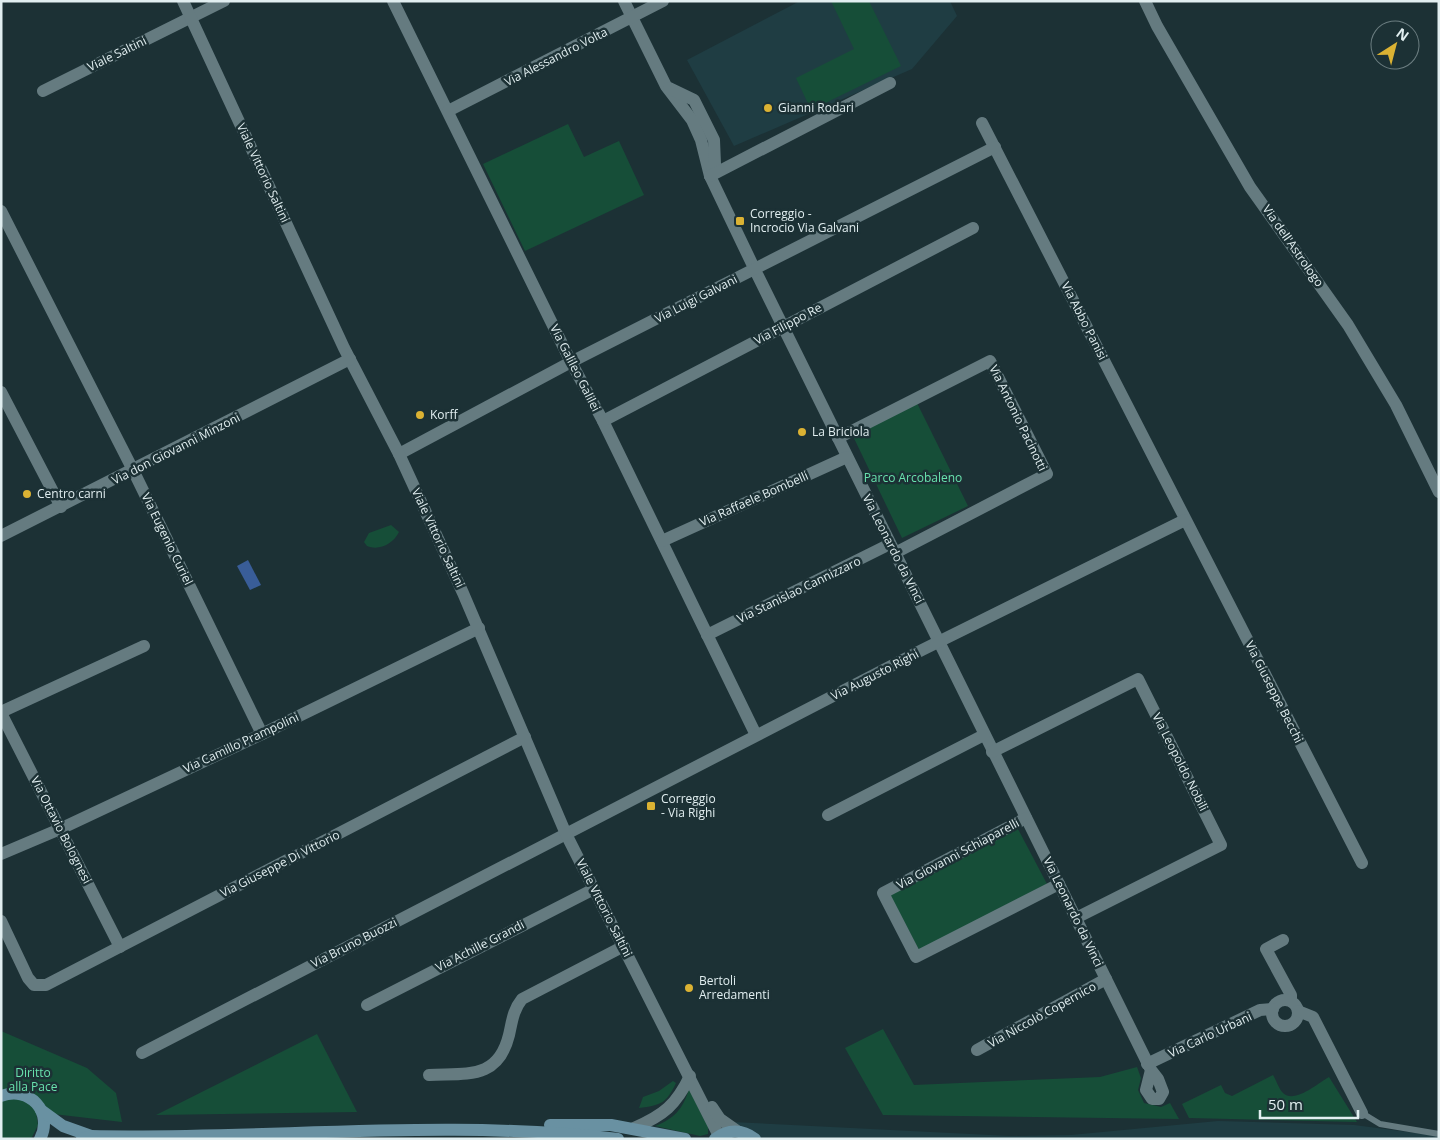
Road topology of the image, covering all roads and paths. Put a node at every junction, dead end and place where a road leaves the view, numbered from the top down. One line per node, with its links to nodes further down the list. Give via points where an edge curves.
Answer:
1 (183, 1): 8 (street, Viale Vittorio Saltini)
2 (224, 1): 8 (street, Viale Saltini)
3 (393, 1): 11 (street, Via Galileo Galilei)
4 (624, 1): 7 (street)
5 (663, 1): 7 (street, Via Alessandro Volta)
6 (1145, 1): 27 (street, Via dell'Astrologo, via 1250,187 1348,325 1396,405)
7 (632, 18): 11 (street, Via Alessandro Volta); 14 (street, via 666,86 694,100 702,114 714,140 716,164)
8 (191, 19): 10 (street, Viale Saltini); 19 (street, Viale Vittorio Saltini)
9 (890, 83): 14 (street)
10 (43, 91)
11 (448, 111): 20 (street, Via Galileo Galilei)
12 (982, 123): 13 (street, Via Abbo Panisi)
13 (995, 147): 17 (street, Via Luigi Galvani); 29 (street, Via Abbo Panisi)
14 (710, 176): 17 (street, Via Leonardo da Vinci)
15 (1, 211): 26 (street, Via Eugenio Curiel)
16 (973, 228): 18 (street, Via Filippo Re)
17 (755, 270): 18 (street, Via Leonardo da Vinci); 20 (street, Via Luigi Galvani)
18 (783, 327): 22 (street, Via Filippo Re); 23 (street, Via Leonardo da Vinci)
19 (350, 359): 24 (street, Viale Vittorio Saltini); 26 (street, Via don Giovanni Minzoni)
20 (572, 362): 22 (street, Via Galileo Galilei); 24 (street, Via Luigi Galvani)
21 (1, 392): 28 (street)
22 (603, 421): 31 (street, Via Galileo Galilei)
23 (838, 438): 25 (street, Via Leonardo da Vinci); 32 (street, Via Antonio Pacinotti, via 990,360 1047,474)
24 (399, 454): 33 (street, Viale Vittorio Saltini)
25 (847, 457): 31 (street, Via Raffaele Bombelli); 32 (street, Via Leonardo da Vinci)
26 (133, 470): 28 (street, Via don Giovanni Minzoni); 38 (street, Via Eugenio Curiel)
27 (1439, 492)
28 (61, 507): 30 (street, Via don Giovanni Minzoni)
29 (1185, 520): 35 (street, Via Augusto Righi); 48 (street, Via Giuseppe Becchi)
30 (1, 536)
31 (662, 541): 34 (street, Via Galileo Galilei)
32 (892, 548): 34 (street, Via Stanislao Cannizzaro); 35 (street, Via Leonardo da Vinci)
33 (479, 628): 38 (street, Via Camillo Prampolini); 41 (street, Viale Vittorio Saltini)
34 (707, 635): 39 (street, Via Galileo Galilei)
35 (939, 642): 39 (street, Via Augusto Righi); 40 (street, Via Leonardo da Vinci)
36 (144, 646): 37 (street, Via Ottavio Bolognesi)
37 (1, 712): 45 (street, Via Ottavio Bolognesi)
38 (262, 734): 45 (street, Via Camillo Prampolini)
39 (756, 735): 46 (street, Via Augusto Righi)
40 (984, 735): 42 (street, Via Leonardo da Vinci); 43 (street)
41 (525, 737): 46 (street, Viale Vittorio Saltini); 55 (street, Via Giuseppe Di Vittorio)
42 (992, 752): 44 (street, Via Leonardo da Vinci); 51 (street, Via Leopoldo Nobili, via 1138,679 1221,845)
43 (828, 815)
44 (1026, 818): 49 (street, Via Leonardo da Vinci); 49 (street, Via Giovanni Schiaparelli, via 883,893 916,957)
45 (60, 829): 47 (street, Via Camillo Prampolini); 55 (street, Via Ottavio Bolognesi)
46 (566, 834): 50 (street, Viale Vittorio Saltini); 61 (street, Via Bruno Buozzi)
47 (1, 854)
48 (1362, 863)
49 (1059, 884): 51 (street, Via Leonardo da Vinci)
50 (594, 888): 54 (street, Viale Vittorio Saltini); 57 (street, Via Achille Grandi)
51 (1076, 918): 56 (street, Via Leonardo da Vinci)
52 (1, 921): 55 (street, Via Giuseppe Di Vittorio, via 34,985 46,985)
53 (1283, 940): 58 (street, via 1266,949)
54 (624, 946): 63 (street, via 522,999 516,1007 505,1049 490,1068 477,1073); 64 (street, Viale Vittorio Saltini)
55 (120, 947)
56 (1106, 979): 60 (street, Via Niccolò Copernico); 62 (street, Via Leonardo da Vinci)
57 (367, 1005)
58 (1295, 1006): 59 (street, Via Carlo Urbani, via 1282,1000); 59 (street, via 1294,1023 1282,1026 1273,1017); 67 (street, via 1312,1017)
59 (1273, 1008): 62 (street, Via Carlo Urbani, via 1260,1010)
60 (977, 1050)
61 (142, 1053)
62 (1149, 1067)
63 (429, 1075)
64 (690, 1076): 68 (street, via 681,1096 666,1112); 70 (street, Viale Vittorio Saltini, via 720,1120); 72 (street, Viale Vittorio Saltini)
65 (1, 1096): 66 (main road, via 12,1093 25,1095)
66 (41, 1110): 73 (main road); 74 (main road, via 44,1122)
67 (1362, 1114): 71 (lane, via 1380,1124)
68 (634, 1128): 69 (main road, via 533,1125); 76 (main road)
69 (478, 1130): 73 (main road); 75 (main road)
70 (736, 1131): 72 (main road); 77 (main road)
71 (1439, 1134)
72 (717, 1137)
73 (87, 1138)
74 (40, 1139)
75 (618, 1139)
76 (685, 1139)
77 (755, 1139)

